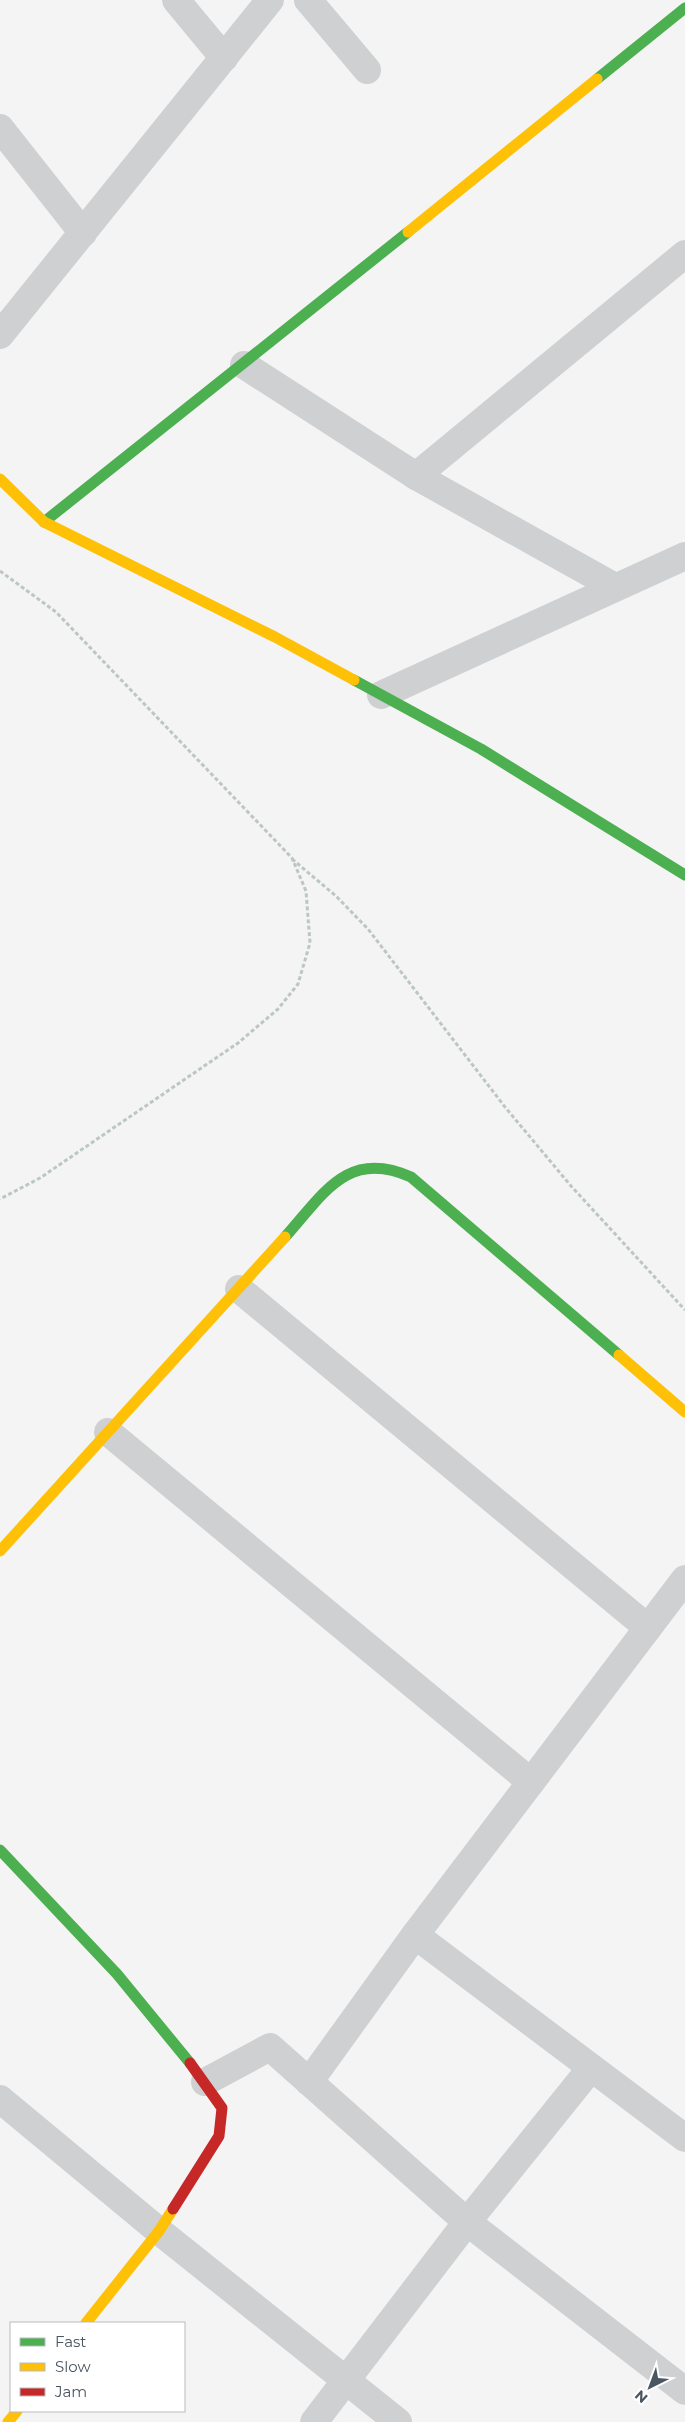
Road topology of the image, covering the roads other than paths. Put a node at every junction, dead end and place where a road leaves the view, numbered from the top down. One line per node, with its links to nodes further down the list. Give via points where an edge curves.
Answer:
1 (176, 0): 5 (street)
2 (270, 0): 5 (street)
3 (308, 0): 6 (street)
4 (685, 8): 11 (street)
5 (224, 58): 8 (street)
6 (367, 70)
7 (0, 128): 8 (street)
8 (83, 233): 10 (street)
9 (685, 254): 12 (street)
10 (0, 335)
11 (244, 365): 12 (street); 14 (street)
12 (416, 476): 16 (street)
13 (0, 479): 14 (street)
14 (44, 522): 17 (street, via 275,637)
15 (685, 556): 16 (street)
16 (615, 588): 17 (street)
17 (381, 695): 18 (street, via 482,749)
18 (681, 867)
19 (239, 1289): 20 (street, via 337,1180 375,1165 395,1169 411,1177); 21 (street); 24 (street)
20 (685, 1412)
21 (108, 1432): 22 (street); 25 (street)
22 (0, 1551)
23 (685, 1579): 24 (street)
24 (648, 1628): 25 (street)
25 (531, 1782): 27 (street)
26 (0, 1850): 29 (street, via 106,1960)
27 (415, 1935): 28 (street); 30 (street)
28 (591, 2068): 32 (street); 33 (street)
29 (205, 2082): 30 (street, via 270,2047); 34 (street, via 222,2108 219,2136)
30 (309, 2082): 33 (street)
31 (0, 2099): 34 (street)
32 (685, 2138)
33 (467, 2222): 36 (street); 37 (street)
34 (159, 2232): 35 (street); 36 (street)
35 (87, 2322)
36 (346, 2380): 40 (street); 41 (street)
37 (685, 2391)
38 (16, 2412): 39 (street)
39 (8, 2422)
40 (314, 2422)
41 (398, 2422)

